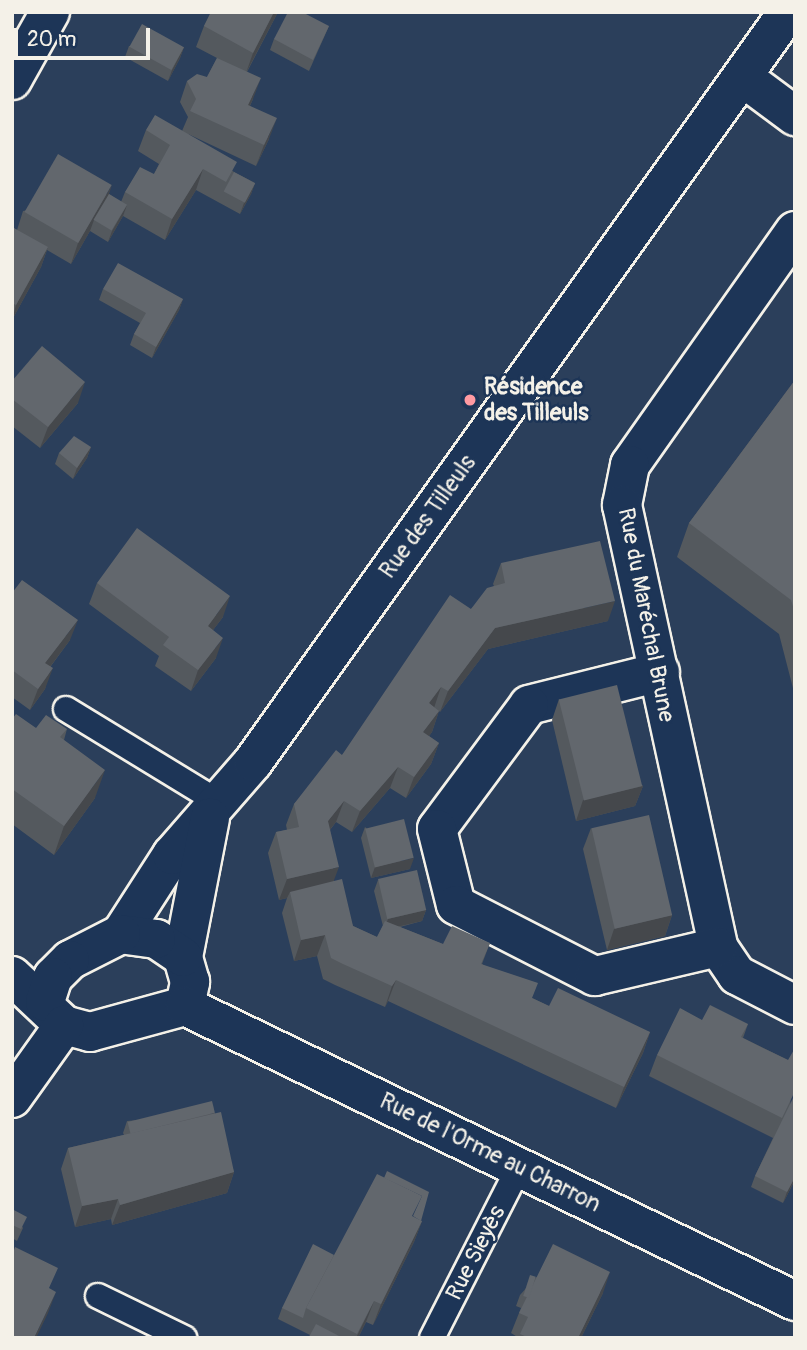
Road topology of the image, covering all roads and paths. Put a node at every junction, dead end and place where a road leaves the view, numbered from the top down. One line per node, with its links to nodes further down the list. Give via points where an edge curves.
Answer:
1 (50, 12): 4 (street)
2 (788, 12): 3 (street, Rue des Tilleuls)
3 (744, 78): 5 (street); 9 (street, Rue des Tilleuls)
4 (12, 80)
5 (795, 116)
6 (795, 231): 7 (street, Rue du Maréchal Brune, via 630,465 622,505)
7 (660, 672): 11 (street, Rue du Maréchal Brune, via 668,738); 11 (street, via 529,705 437,829 456,905 595,976)
8 (66, 709): 9 (lane)
9 (215, 809): 10 (street, Rue des Tilleuls, via 172,855); 12 (street, Rue des Tilleuls)
10 (121, 934): 12 (street, via 156,939); 16 (street, via 70,960 53,977)
11 (718, 947): 14 (street, Rue du Maréchal Brune, via 737,975)
12 (183, 957): 15 (street, via 190,982)
13 (12, 976): 16 (street)
14 (795, 1005)
15 (185, 1006): 16 (street, via 90,1032); 18 (street, Rue de l'Orme au Charron)
16 (54, 1014): 17 (street)
17 (12, 1098)
18 (519, 1167): 20 (street, Rue de l'Orme au Charron); 22 (lane, Rue Sieyès)
19 (97, 1296): 21 (lane)
20 (795, 1301)
21 (184, 1338)
22 (432, 1338)

